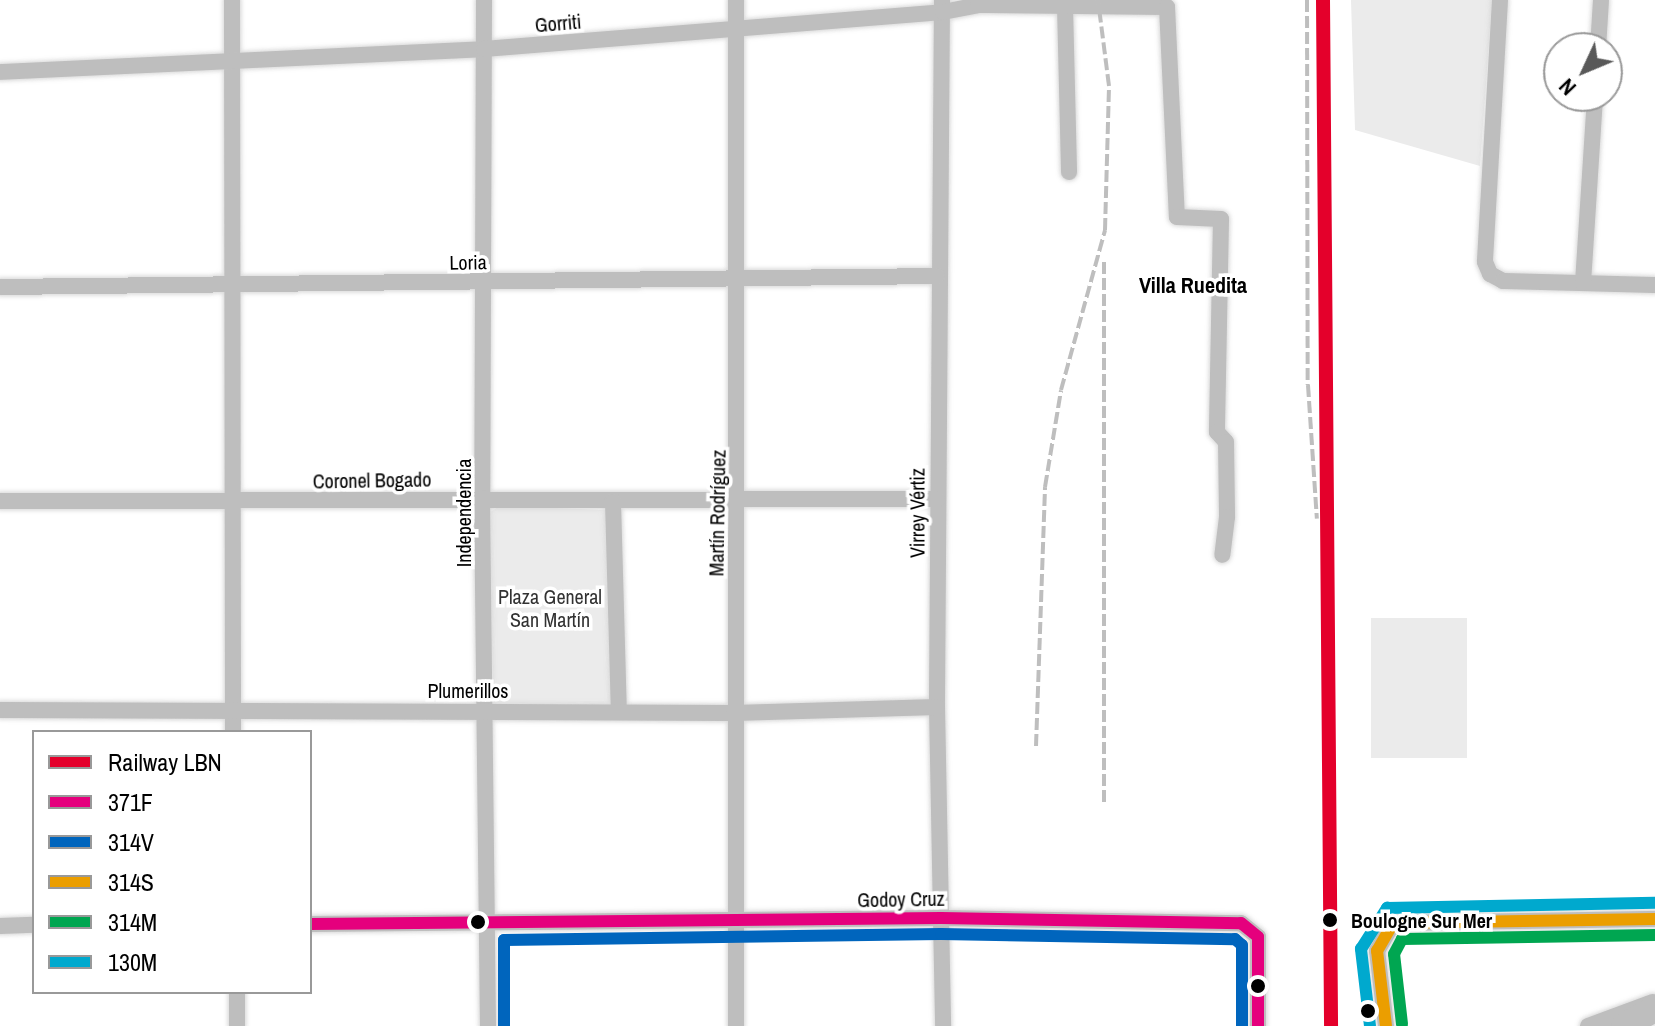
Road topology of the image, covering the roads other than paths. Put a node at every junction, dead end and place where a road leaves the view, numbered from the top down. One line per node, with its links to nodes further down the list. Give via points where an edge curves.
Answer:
1 (232, 0): 11 (street)
2 (484, 0): 10 (street, Independencia)
3 (736, 0): 8 (street, Martín Rodríguez)
4 (1500, 0): 18 (street, via 1485,262 1490,274 1503,281)
5 (1601, 0): 9 (street)
6 (1076, 4): 7 (street, Gorriti); 14 (street); 28 (street, Gorriti, via 1167,7 1177,217 1221,219 1217,432 1226,442 1227,517)
7 (942, 6): 8 (street, Gorriti); 15 (street, Virrey Vértiz)
8 (737, 27): 10 (street, Gorriti); 16 (street, Martín Rodríguez)
9 (1599, 32)
10 (484, 49): 11 (street, Gorriti); 17 (street, Independencia)
11 (233, 62): 12 (street, Gorriti); 20 (street)
12 (0, 72)
13 (1594, 112): 18 (street)
14 (1069, 172)
15 (937, 276): 16 (street, Loria); 24 (street, Virrey Vértiz)
16 (739, 278): 17 (street, Loria); 23 (street, Martín Rodríguez)
17 (485, 282): 20 (street, Loria); 22 (street, Independencia)
18 (1583, 283): 19 (street)
19 (1655, 285)
20 (231, 286): 21 (street, Loria); 26 (street)
21 (0, 287)
22 (482, 498): 26 (street, Coronel Bogado); 27 (street, Coronel Bogado); 32 (street, Independencia)
23 (738, 499): 24 (street, Coronel Bogado); 27 (street, Coronel Bogado); 34 (street, Martín Rodríguez)
24 (937, 499): 29 (street, Virrey Vértiz)
25 (0, 501): 26 (street, Coronel Bogado)
26 (231, 502): 31 (street)
27 (613, 502): 33 (street)
28 (1222, 555)
29 (937, 707): 34 (street, Plumerillos); 36 (street, Virrey Vértiz)
30 (0, 710): 31 (street, Plumerillos)
31 (234, 710): 32 (street, Plumerillos); 35 (street)
32 (485, 710): 33 (street, Plumerillos); 40 (street, Independencia)
33 (619, 711): 34 (street, Plumerillos)
34 (734, 713): 38 (street, Martín Rodríguez)
35 (233, 730)
36 (941, 918): 38 (street, Godoy Cruz); 49 (street, Virrey Vértiz); 50 (street, Godoy Cruz, via 1241,923 1258,937)
37 (1655, 919): 51 (street, via 1393,923 1377,951)
38 (737, 921): 40 (street, Godoy Cruz); 48 (street, Martín Rodríguez)
39 (312, 924): 40 (street, Godoy Cruz)
40 (488, 924): 47 (street, Independencia)
41 (32, 925): 42 (street)
42 (0, 926)
43 (237, 994): 46 (street)
44 (1655, 1001): 52 (street)
45 (1655, 1009): 53 (main road)
46 (237, 1026)
47 (488, 1026)
48 (736, 1026)
49 (943, 1026)
50 (1258, 1026)
51 (1386, 1026)
52 (1588, 1026)
53 (1624, 1026)

